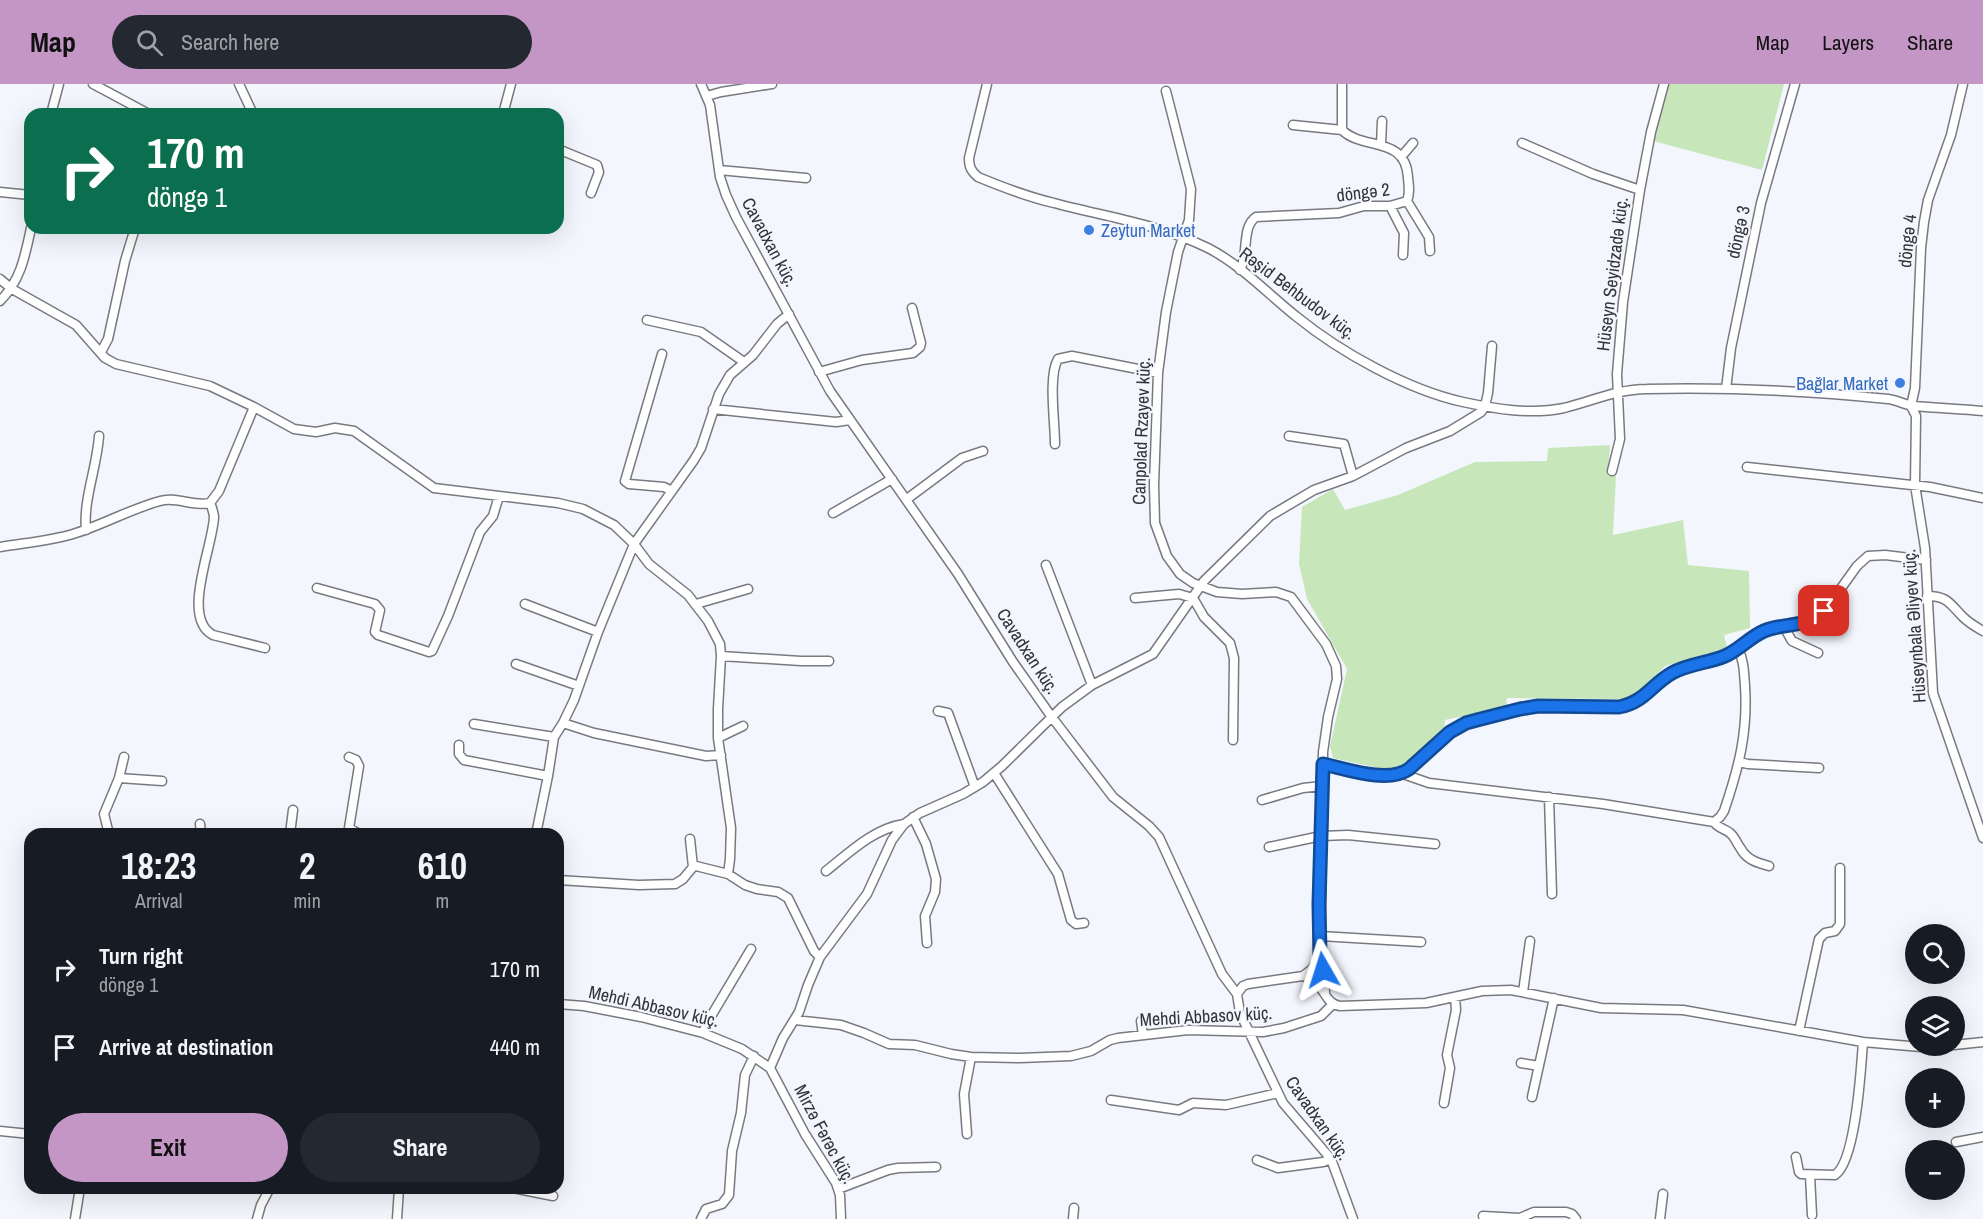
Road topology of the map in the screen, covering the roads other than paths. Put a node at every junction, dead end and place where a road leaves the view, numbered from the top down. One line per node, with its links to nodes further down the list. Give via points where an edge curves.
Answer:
1 (59, 84): 14 (street)
2 (93, 84): 15 (street)
3 (239, 84): 16 (street)
4 (511, 84): 17 (street)
5 (701, 84): 13 (street, Cavadxan küç.)
6 (772, 84): 13 (street)
7 (987, 84): 36 (street, Rəşid Behbudov küç., via 969,158 969,166 978,177 1036,198)
8 (1342, 84): 20 (street)
9 (1664, 84): 28 (street, Hüseyn Seyidzadə küç.)
10 (1795, 84): 52 (street, döngə 3, via 1762,197)
11 (1963, 84): 55 (street, döngə 4, via 1924,222)
12 (1166, 91): 36 (street, Canpolad Rzayev küç., via 1191,189 1189,220)
13 (707, 96): 26 (street, Cavadxan küç.)
14 (53, 108)
15 (138, 108)
16 (250, 108)
17 (505, 108)
18 (1382, 122): 23 (street)
19 (1293, 125): 20 (street, döngə 2)
20 (1342, 130): 23 (street, döngə 2)
21 (1413, 143): 25 (street)
22 (1522, 143): 28 (street)
23 (1381, 145): 25 (street, döngə 2)
24 (564, 151): 30 (street, via 597,165)
25 (1401, 157): 32 (street, döngə 2, via 1408,172)
26 (719, 170): 27 (street); 44 (street, Cavadxan küç., via 736,217)
27 (806, 178)
28 (1640, 190): 53 (street, Hüseyn Seyidzadə küç., via 1623,302)
29 (0, 192): 31 (street)
30 (591, 193)
31 (24, 194)
32 (1407, 201): 33 (street, döngə 2); 37 (street, via 1429,237)
33 (1390, 206): 38 (street, via 1404,233); 39 (street, döngə 2, via 1256,217 1249,224)
34 (30, 234): 41 (street)
35 (133, 234): 47 (street, via 108,339)
36 (1183, 238): 39 (street, Rəşid Behbudov küç., via 1217,253); 51 (street, Canpolad Rzayev küç., via 1164,318)
37 (1430, 251)
38 (1403, 255)
39 (1240, 270): 54 (street, Rəşid Behbudov küç., via 1350,354 1434,393)
40 (0, 279): 41 (street)
41 (12, 289): 42 (street); 47 (street, via 76,325)
42 (0, 302)
43 (912, 308): 50 (street, via 921,343 918,351)
44 (789, 314): 49 (street); 50 (street, Cavadxan küç.)
45 (647, 320): 49 (street, via 701,332)
46 (1492, 345): 54 (street)
47 (101, 352): 56 (street, via 116,364 210,386)
48 (662, 354): 69 (street, via 625,481)
49 (744, 362): 57 (street, via 730,375)
50 (819, 372): 59 (street, Cavadxan küç.)
51 (1158, 373): 62 (street, via 1072,356 1058,359 1053,377); 80 (street, Canpolad Rzayev küç., via 1155,523 1174,567)
52 (1726, 389): 53 (street, Rəşid Behbudov küç.); 55 (street, Rəşid Behbudov küç., via 1900,400)
53 (1618, 392): 54 (street, Rəşid Behbudov küç., via 1540,412); 65 (street, Hüseyn Seyidzadə küç., via 1620,439)
54 (1485, 406): 66 (street, via 1450,431 1406,448)
55 (1911, 406): 58 (street, Rəşid Behbudov küç.); 68 (street, Hüseynbala Əliyev küç., via 1916,424)
56 (254, 407): 70 (street, via 294,429 354,431 434,488); 73 (street, via 219,491)
57 (713, 409): 59 (street, via 836,422); 69 (street, via 701,448)
58 (1983, 411)
59 (850, 420): 67 (street, Cavadxan küç.)
60 (99, 436): 75 (street)
61 (1289, 436): 66 (street, via 1344,444)
62 (1055, 444)
63 (983, 451): 72 (street, via 962,458)
64 (1747, 467): 68 (street)
65 (1612, 471)
66 (1353, 476): 80 (street, via 1314,490 1270,516)
67 (892, 479): 72 (street, Cavadxan küç.); 74 (street)
68 (1915, 485): 71 (street); 78 (street, Hüseynbala Əliyev küç.)
69 (672, 491): 76 (street)
70 (499, 496): 76 (street, via 583,509 614,525); 81 (street, via 496,511 480,532 432,651 378,635 375,632 380,610 375,603)
71 (1983, 498)
72 (907, 499): 100 (street, Cavadxan küç.)
73 (210, 503): 75 (street, via 158,501); 91 (street, via 214,517 201,579 201,622 206,632 213,635)
74 (833, 513)
75 (86, 530): 77 (street)
76 (634, 544): 87 (street, via 649,564); 90 (street)
77 (0, 547)
78 (1926, 560): 83 (street, Hüseynbala Əliyev küç.); 88 (street, via 1868,556 1816,618)
79 (1046, 565): 98 (street)
80 (1200, 586): 85 (street); 112 (street, Canpolad Rzayev küç., via 1227,593 1286,594 1326,644 1337,672)
81 (317, 588)
82 (748, 589): 87 (street)
83 (1927, 596): 89 (street, via 1950,602); 132 (street, Hüseynbala Əliyev küç., via 1933,693)
84 (1135, 598): 85 (street, via 1179,594)
85 (1192, 598): 98 (street, via 1153,654); 106 (street, via 1233,651)
86 (525, 604): 90 (street)
87 (696, 604): 94 (street, via 715,632)
88 (1784, 627): 92 (street, via 1762,632); 93 (street, via 1792,641)
89 (1983, 631)
90 (598, 632): 97 (street)
91 (265, 648)
92 (1738, 648): 111 (street, via 1743,661 1746,708); 115 (street, via 1724,657 1672,673 1629,705 1529,707 1466,723)
93 (1818, 653)
94 (722, 656): 95 (street); 105 (street)
95 (828, 661)
96 (516, 664): 97 (street)
97 (579, 686): 101 (street)
98 (1092, 686): 100 (street)
99 (938, 711): 120 (street, via 948,713)
100 (1051, 716): 114 (street); 153 (street, Cavadxan küç., via 1113,796 1159,837 1222,974)
101 (563, 723): 104 (street); 108 (street, via 706,756)
102 (474, 724): 104 (street)
103 (743, 726): 105 (street)
104 (554, 737): 116 (street)
105 (718, 738): 108 (street)
106 (1233, 740)
107 (459, 745): 116 (street, via 464,760)
108 (721, 755): 140 (street, via 731,828)
109 (124, 757): 117 (street)
110 (349, 757): 129 (street, via 359,766)
111 (1739, 762): 113 (street); 125 (street, via 1724,811)
112 (1323, 764): 115 (street, via 1367,774); 119 (street, Canpolad Rzayev küç.)
113 (1819, 768)
114 (994, 773): 120 (street); 143 (street, via 1058,874 1071,920)
115 (1402, 774): 121 (street, via 1429,783)
116 (548, 776): 130 (street)
117 (119, 778): 118 (street); 127 (street, via 104,814)
118 (162, 781)
119 (1322, 786): 122 (street); 131 (street, Canpolad Rzayev küç.)
120 (975, 787): 124 (street)
121 (1549, 797): 125 (street); 142 (street)
122 (1262, 800)
123 (292, 810): 128 (street)
124 (913, 817): 126 (street); 147 (street, via 936,879 925,916)
125 (1714, 822): 136 (street, via 1733,837 1742,853)
126 (904, 824): 139 (street, via 869,837); 149 (street, via 892,840 867,894)
127 (108, 828)
128 (290, 828)
129 (348, 828)
130 (537, 828)
131 (1321, 836): 134 (street); 135 (street); 144 (street, Canpolad Rzayev küç.)
132 (1983, 837)
133 (690, 839): 137 (street)
134 (1435, 844)
135 (1269, 847)
136 (1769, 866)
137 (693, 867): 140 (street); 141 (street, via 675,884)
138 (1840, 868): 161 (street, via 1840,924 1835,932 1825,933 1819,939)
139 (826, 871)
140 (728, 874): 149 (street, via 745,885 788,898)
141 (564, 880)
142 (1552, 894)
143 (1084, 923)
144 (1320, 936): 146 (street); 150 (street, Canpolad Rzayev küç.)
145 (1530, 941): 152 (street)
146 (1421, 942)
147 (927, 943)
148 (751, 949): 162 (street)
149 (820, 957): 159 (street)
150 (1320, 957): 151 (street); 154 (street, Canpolad Rzayev küç.)
151 (1303, 976): 153 (street, via 1248,984); 154 (street, via 1315,981)
152 (1523, 992): 155 (street, via 1493,990); 156 (street)
153 (1237, 994): 163 (street, Cavadxan küç.)
154 (1325, 994): 158 (street)
155 (1455, 997): 158 (street, via 1413,1004); 177 (street)
156 (1554, 998): 161 (street, via 1609,1008 1683,1010); 172 (street)
157 (564, 1004): 162 (street, Mehdi Abbasov küç., via 641,1017)
158 (1333, 1004): 163 (street, Mehdi Abbasov küç., via 1321,1016 1284,1028)
159 (795, 1020): 170 (street, Mehdi Abbasov küç., via 841,1025 889,1044 915,1045); 173 (street)
160 (1141, 1021): 164 (street)
161 (1799, 1031): 165 (street)
162 (703, 1033): 169 (street, Mehdi Abbasov küç.)
163 (1250, 1033): 164 (street, Mehdi Abbasov küç., via 1188,1030); 174 (street, Cavadxan küç.)
164 (1143, 1035): 170 (street, Mehdi Abbasov küç., via 1110,1040 1071,1056)
165 (1863, 1042): 168 (street); 187 (street, via 1855,1120 1846,1160 1835,1175)
166 (1983, 1042): 167 (street)
167 (1965, 1043)
168 (1905, 1046)
169 (754, 1056): 173 (street, Mehdi Abbasov küç.); 201 (street, via 745,1075 729,1195 722,1204 706,1209)
170 (971, 1057): 180 (street, via 964,1094)
171 (1521, 1063): 172 (street)
172 (1539, 1066): 175 (street)
173 (770, 1068): 188 (street, Mirzə Fərəc küç.)
174 (1278, 1093): 176 (street, via 1226,1105 1193,1103 1179,1110); 184 (street, Cavadxan küç., via 1293,1117)
175 (1533, 1097)
176 (1111, 1100)
177 (1444, 1103)
178 (0, 1131): 179 (street)
179 (24, 1133)
180 (967, 1134)
181 (1983, 1137): 182 (street)
182 (1965, 1140)
183 (1796, 1157): 187 (street, via 1798,1172)
184 (1331, 1159): 185 (street, via 1278,1168); 204 (street, Cavadxan küç.)
185 (1257, 1160)
186 (936, 1167): 188 (street, via 888,1170)
187 (1810, 1175): 196 (street)
188 (838, 1189): 202 (street, Mirzə Fərəc küç.)
189 (79, 1194): 198 (street)
190 (267, 1194): 199 (street)
191 (398, 1194): 200 (street)
192 (540, 1194): 194 (street)
193 (1663, 1194): 206 (street)
194 (553, 1197)
195 (1074, 1208): 203 (street)
196 (1812, 1215)
197 (1483, 1216): 205 (street, via 1520,1218 1534,1212 1566,1212)
198 (75, 1219)
199 (257, 1219)
200 (396, 1219)
201 (701, 1219)
202 (841, 1219)
203 (1073, 1219)
204 (1353, 1219)
205 (1576, 1219)
206 (1660, 1219)

